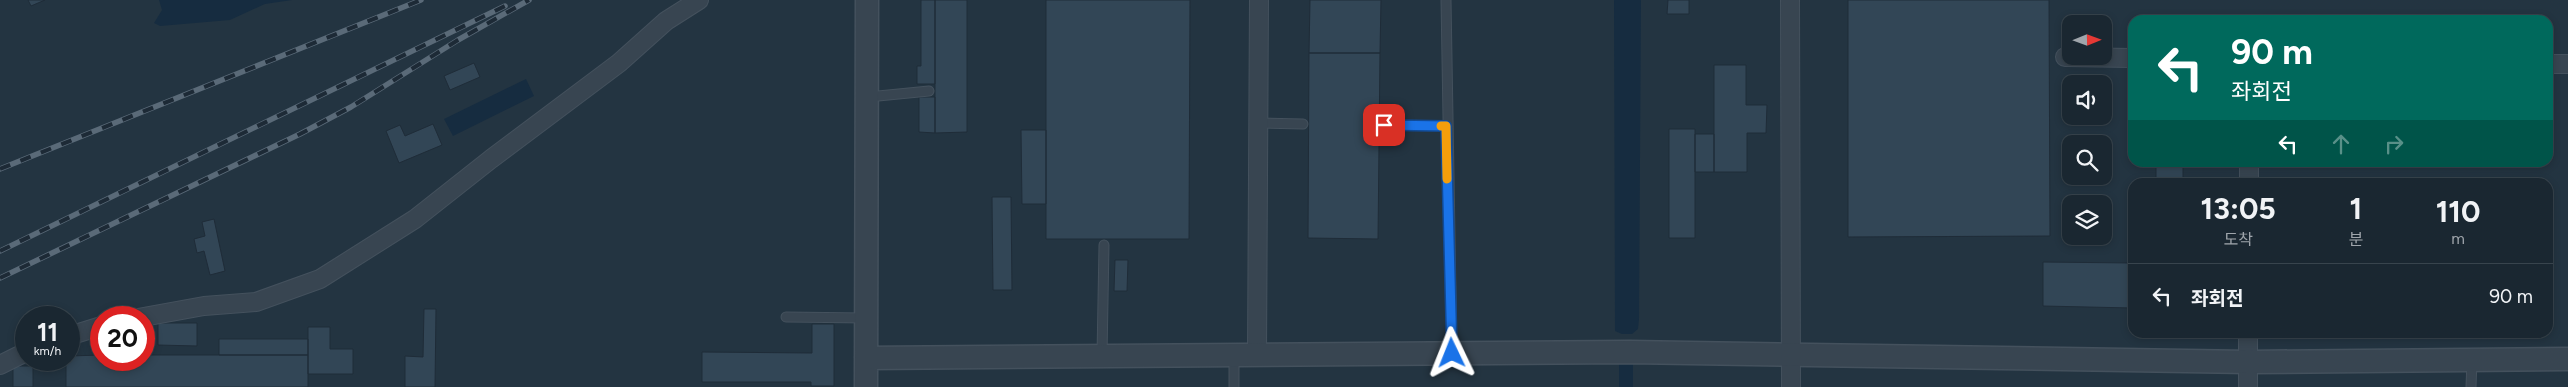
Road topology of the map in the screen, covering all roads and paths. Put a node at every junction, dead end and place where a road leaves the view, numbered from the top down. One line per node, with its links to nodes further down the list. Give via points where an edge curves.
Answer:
1 (699, 0): 17 (street, via 666,22 619,63 415,219 320,279 256,302 204,306)
2 (867, 0): 11 (street)
3 (1259, 0): 12 (street)
4 (1446, 0): 15 (lane)
5 (1790, 0): 22 (street)
6 (2112, 58): 7 (street)
7 (2128, 58)
8 (2553, 64): 9 (street)
9 (2568, 64)
10 (929, 91): 11 (lane)
11 (866, 97): 19 (street)
12 (1258, 123): 13 (lane); 24 (street)
13 (1303, 124)
14 (1384, 125): 15 (lane)
15 (1446, 126): 21 (lane)
16 (1104, 245): 25 (lane)
17 (155, 315)
18 (786, 317): 19 (lane)
19 (866, 318): 27 (street)
20 (2248, 338): 30 (street)
21 (1452, 353): 22 (street); 24 (street)
22 (1792, 354): 30 (street); 34 (street)
23 (1234, 355): 24 (street); 25 (street); 33 (lane)
24 (1257, 355)
25 (1102, 356): 27 (street)
26 (15, 358): 31 (street)
27 (866, 358): 32 (street)
28 (2568, 359): 29 (street)
29 (2472, 360): 30 (street); 36 (lane)
30 (2248, 362): 35 (street)
31 (0, 365)
32 (866, 387)
33 (1234, 387)
34 (1791, 387)
35 (2248, 387)
36 (2472, 387)

